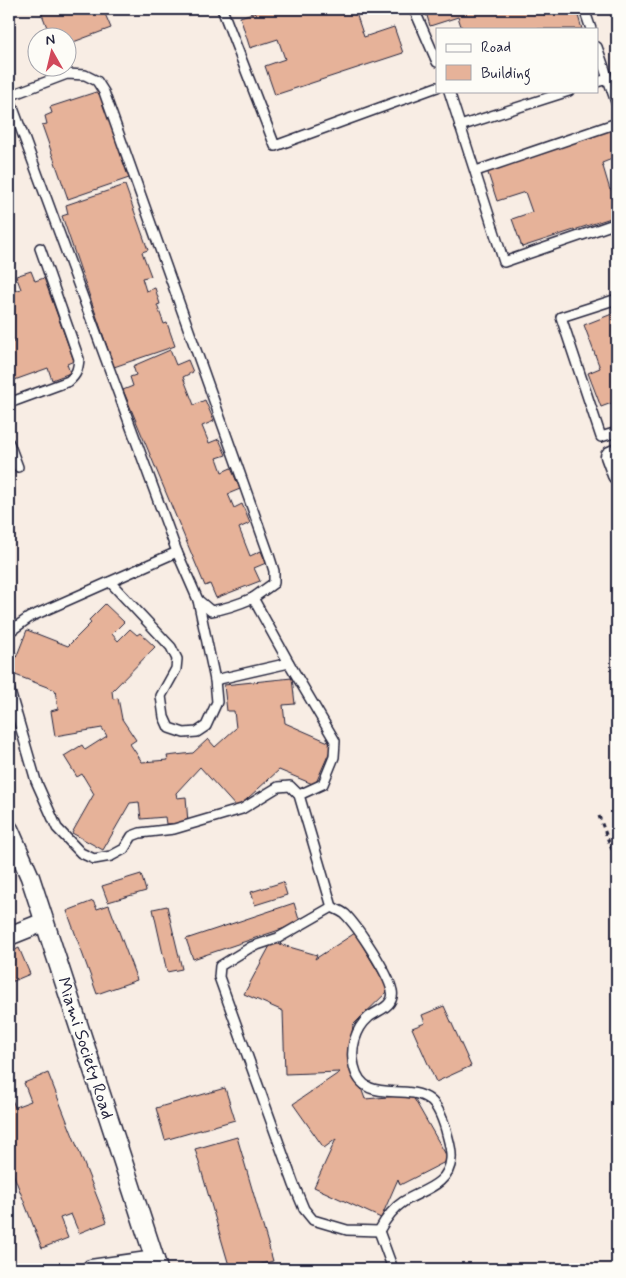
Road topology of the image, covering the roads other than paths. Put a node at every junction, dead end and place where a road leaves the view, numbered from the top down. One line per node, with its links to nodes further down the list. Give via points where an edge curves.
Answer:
1 (222, 9): 9 (lane, via 275,146)
2 (414, 9): 6 (lane)
3 (584, 9): 4 (lane)
4 (591, 28)
5 (598, 50): 7 (lane)
6 (436, 60)
7 (608, 79): 8 (lane); 13 (lane)
8 (598, 82)
9 (436, 87)
10 (449, 92): 15 (lane)
11 (566, 92): 15 (lane)
12 (9, 97): 26 (lane); 28 (lane, via 67,74 85,75 97,80 104,92 270,554 274,583)
13 (617, 105)
14 (617, 123): 16 (lane)
15 (460, 126): 16 (lane)
16 (476, 171): 17 (lane, via 504,262)
17 (617, 224)
18 (40, 248): 20 (lane, via 79,359 78,370 70,382)
19 (617, 299): 21 (lane, via 561,317 602,437)
20 (9, 403)
21 (617, 432)
22 (9, 443): 24 (lane)
23 (617, 454): 25 (street, via 610,456)
24 (18, 468)
25 (617, 475)
26 (177, 552): 27 (lane); 29 (lane)
27 (110, 582): 30 (lane, via 30,617); 32 (lane, via 172,647 177,659 176,669 161,696 169,728 184,733 197,732 206,726 217,702)
28 (253, 598): 29 (lane, via 211,610); 31 (lane)
29 (198, 600): 32 (lane)
30 (9, 632)
31 (289, 663): 32 (lane); 34 (lane, via 335,741 334,756 323,784)
32 (215, 680)
33 (9, 688): 34 (lane, via 36,781 57,828 81,853 94,859 111,856 124,849 132,836 174,829 242,809 278,787 290,786)
34 (299, 794): 36 (lane)
35 (9, 830): 37 (street, Miami Society Road, via 30,877)
36 (332, 907): 39 (lane, via 344,913 355,926 374,954 393,993 389,1004 368,1018 359,1029 353,1046 354,1068 363,1084 373,1090 417,1094 430,1100 438,1110 450,1146 448,1171 436,1185 391,1211); 39 (lane, via 278,938 235,956 220,966 218,977 304,1209 313,1220 347,1230)
37 (44, 922): 38 (street); 40 (street, Miami Society Road)
38 (9, 936)
39 (379, 1231): 42 (lane)
40 (156, 1265): 41 (street)
41 (91, 1269)
42 (393, 1269)

